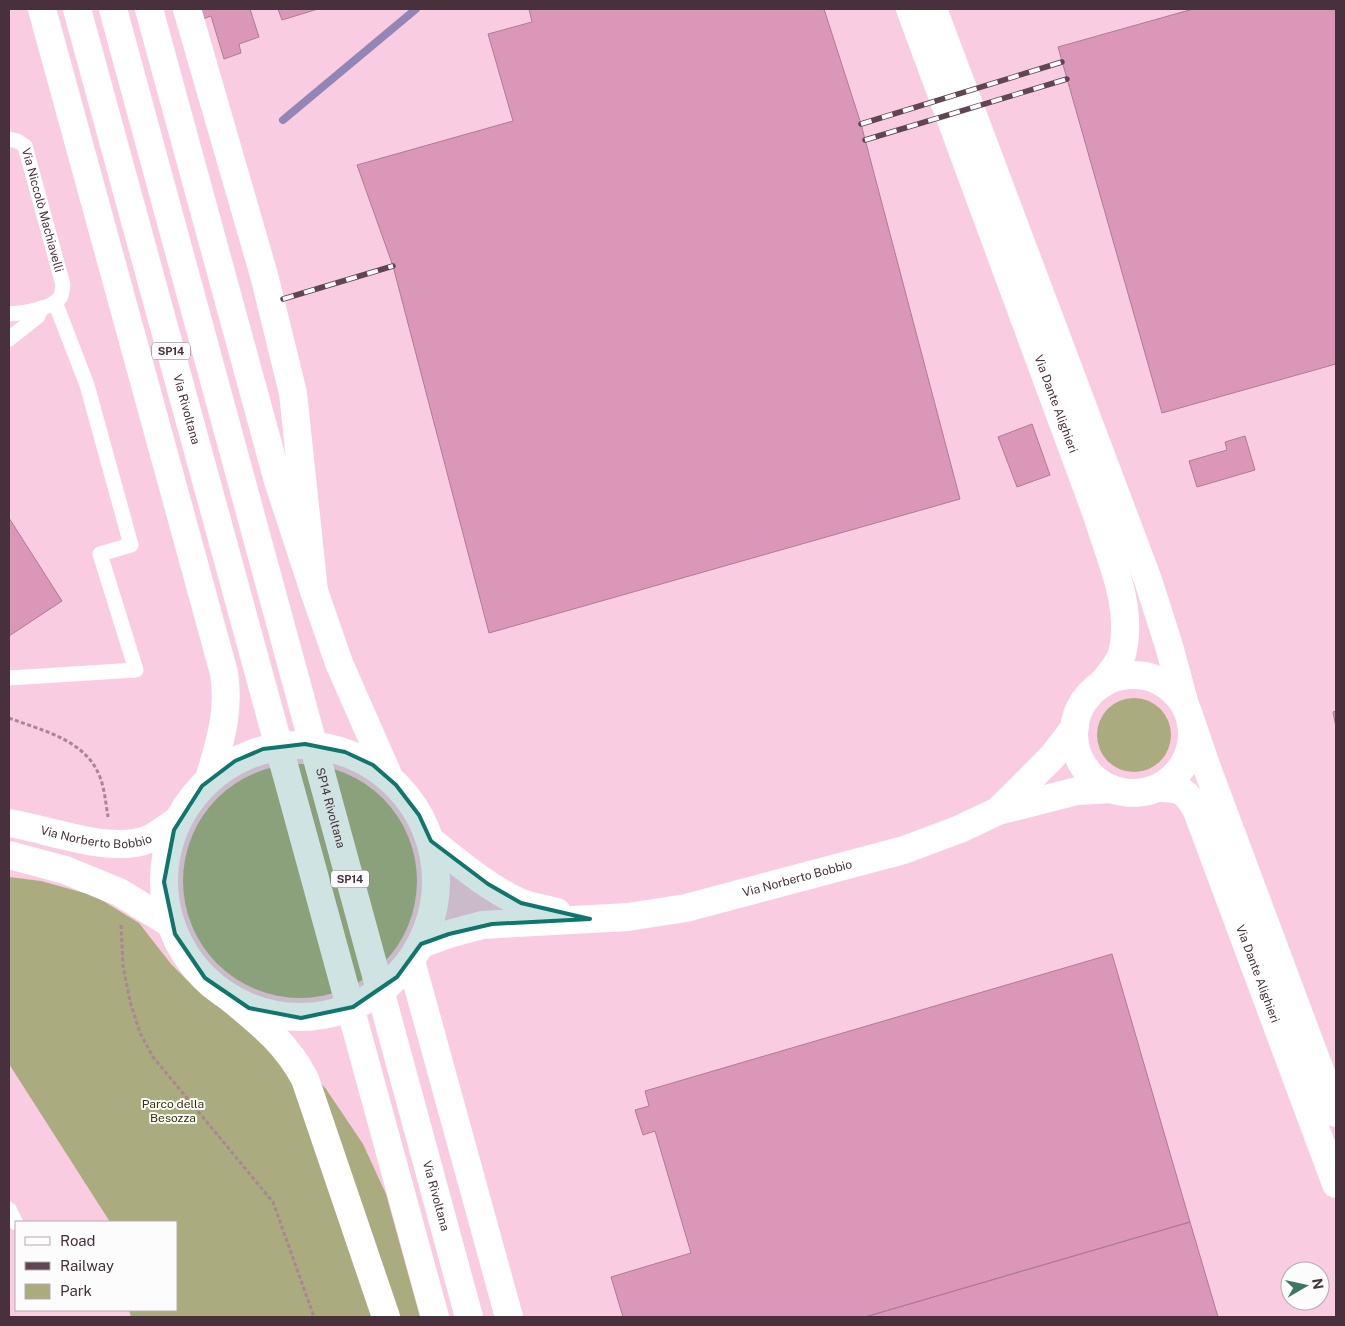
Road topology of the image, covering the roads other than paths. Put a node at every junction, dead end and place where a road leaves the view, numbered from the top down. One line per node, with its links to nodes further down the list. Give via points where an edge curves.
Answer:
1 (42, 9): 21 (main road, SP14, via 224,673 227,691 225,718)
2 (77, 9): 39 (main road, Via Rivoltana / SP14)
3 (113, 9): 33 (main road, SP14 Rivoltana / SP14)
4 (149, 9): 15 (main road, via 278,481)
5 (187, 9): 15 (main road, via 264,275 293,393)
6 (910, 9): 8 (main road, Via Dante Alighieri)
7 (933, 9): 8 (main road, Via Dante Alighieri)
8 (948, 79): 14 (main road, Via Dante Alighieri)
9 (9, 139): 10 (lane, Via Niccolò Machiavelli, via 25,146 63,284 61,296)
10 (55, 302): 11 (lane); 16 (lane, via 87,385 131,545 100,554 136,670)
11 (41, 308): 12 (lane); 13 (lane, via 38,316)
12 (9, 314)
13 (9, 339)
14 (1108, 510): 17 (main road, Via Dante Alighieri, via 1126,623 1122,656); 18 (main road, Via Dante Alighieri, via 1148,580)
15 (314, 591): 20 (main road, via 340,663)
16 (9, 678)
17 (1103, 683): 18 (main road, via 1125,675 1148,676 1171,688); 19 (main road, via 1081,706)
18 (1188, 713): 22 (main road, via 1193,734 1186,762 1171,780); 34 (main road, Via Dante Alighieri)
19 (1075, 727): 23 (main road, via 1076,747 1084,768 1101,784); 24 (main road, Via Norberto Bobbio, via 1053,756)
20 (389, 778): 21 (main road, Via Norberto Bobbio, via 345,752 299,744 273,747 244,756); 27 (main road, Via Norberto Bobbio, via 414,807)
21 (209, 779): 25 (main road, Via Norberto Bobbio)
22 (1159, 788): 23 (main road, via 1131,794); 35 (main road, Via Dante Alighieri, via 1175,788 1183,792 1197,811)
23 (1112, 789): 24 (main road, Via Norberto Bobbio, via 1077,791)
24 (998, 811): 29 (main road, Via Norberto Bobbio, via 904,850 726,899 667,912)
25 (178, 820): 26 (main road, Via Norberto Bobbio, via 148,840 127,843 78,840); 30 (main road, Via Norberto Bobbio, via 170,840 164,872)
26 (9, 823)
27 (430, 842): 29 (main road, Via Norberto Bobbio, via 488,884 521,903); 31 (main road, Via Norberto Bobbio, via 436,870 435,899 428,927)
28 (9, 855): 30 (main road, via 65,870 119,892)
29 (590, 919): 31 (main road, Via Norberto Bobbio, via 482,925 450,934)
30 (171, 924): 32 (main road, Via Norberto Bobbio, via 184,953 197,970)
31 (416, 952): 32 (main road, Via Norberto Bobbio, via 389,984 372,997 322,1016 280,1016 249,1008); 41 (main road)
32 (230, 998): 38 (main road, via 282,1043 305,1079)
33 (402, 1074): 40 (main road, Via Rivoltana / SP14)
34 (1336, 1113)
35 (1336, 1184)
36 (9, 1209): 37 (lane)
37 (15, 1221)
38 (386, 1317)
39 (435, 1317)
40 (469, 1317)
41 (509, 1317)

